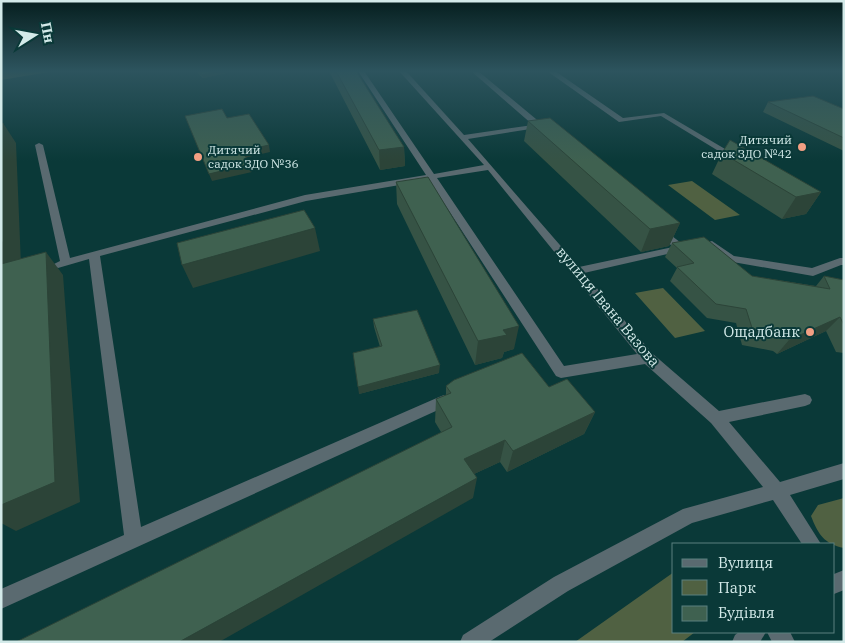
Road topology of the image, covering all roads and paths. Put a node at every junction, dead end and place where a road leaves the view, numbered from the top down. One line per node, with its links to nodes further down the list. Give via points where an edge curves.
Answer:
1 (381, 101): 11 (street)
2 (430, 101): 7 (street, вулиця Івана Вазова)
3 (509, 101): 5 (street)
4 (594, 101): 9 (street, via 622,120 662,114)
5 (539, 126): 6 (street); 7 (street)
6 (551, 136)
7 (463, 137): 10 (street, вулиця Івана Вазова)
8 (39, 145): 16 (street)
9 (745, 163)
10 (490, 167): 11 (street); 18 (street, вулиця Івана Вазова)
11 (431, 177): 14 (street, via 306,198); 19 (street, via 561,372)
12 (652, 223): 13 (street)
13 (691, 246): 15 (street, via 710,242 731,259 813,272); 18 (street)
14 (94, 254): 16 (street); 25 (street)
15 (844, 262)
16 (66, 263): 17 (street)
17 (47, 268)
18 (577, 271): 19 (street, вулиця Івана Вазова)
19 (648, 358): 22 (street, вулиця Івана Вазова)
20 (805, 400): 22 (street)
21 (444, 401): 25 (street)
22 (716, 418): 24 (street, вулиця Івана Вазова)
23 (844, 471): 24 (street)
24 (777, 491): 26 (street, вулиця Івана Вазова); 29 (street, via 689,515 561,584)
25 (134, 540): 27 (street)
26 (811, 543)
27 (1, 599)
28 (755, 633): 30 (street)
29 (470, 642)
30 (742, 642)

